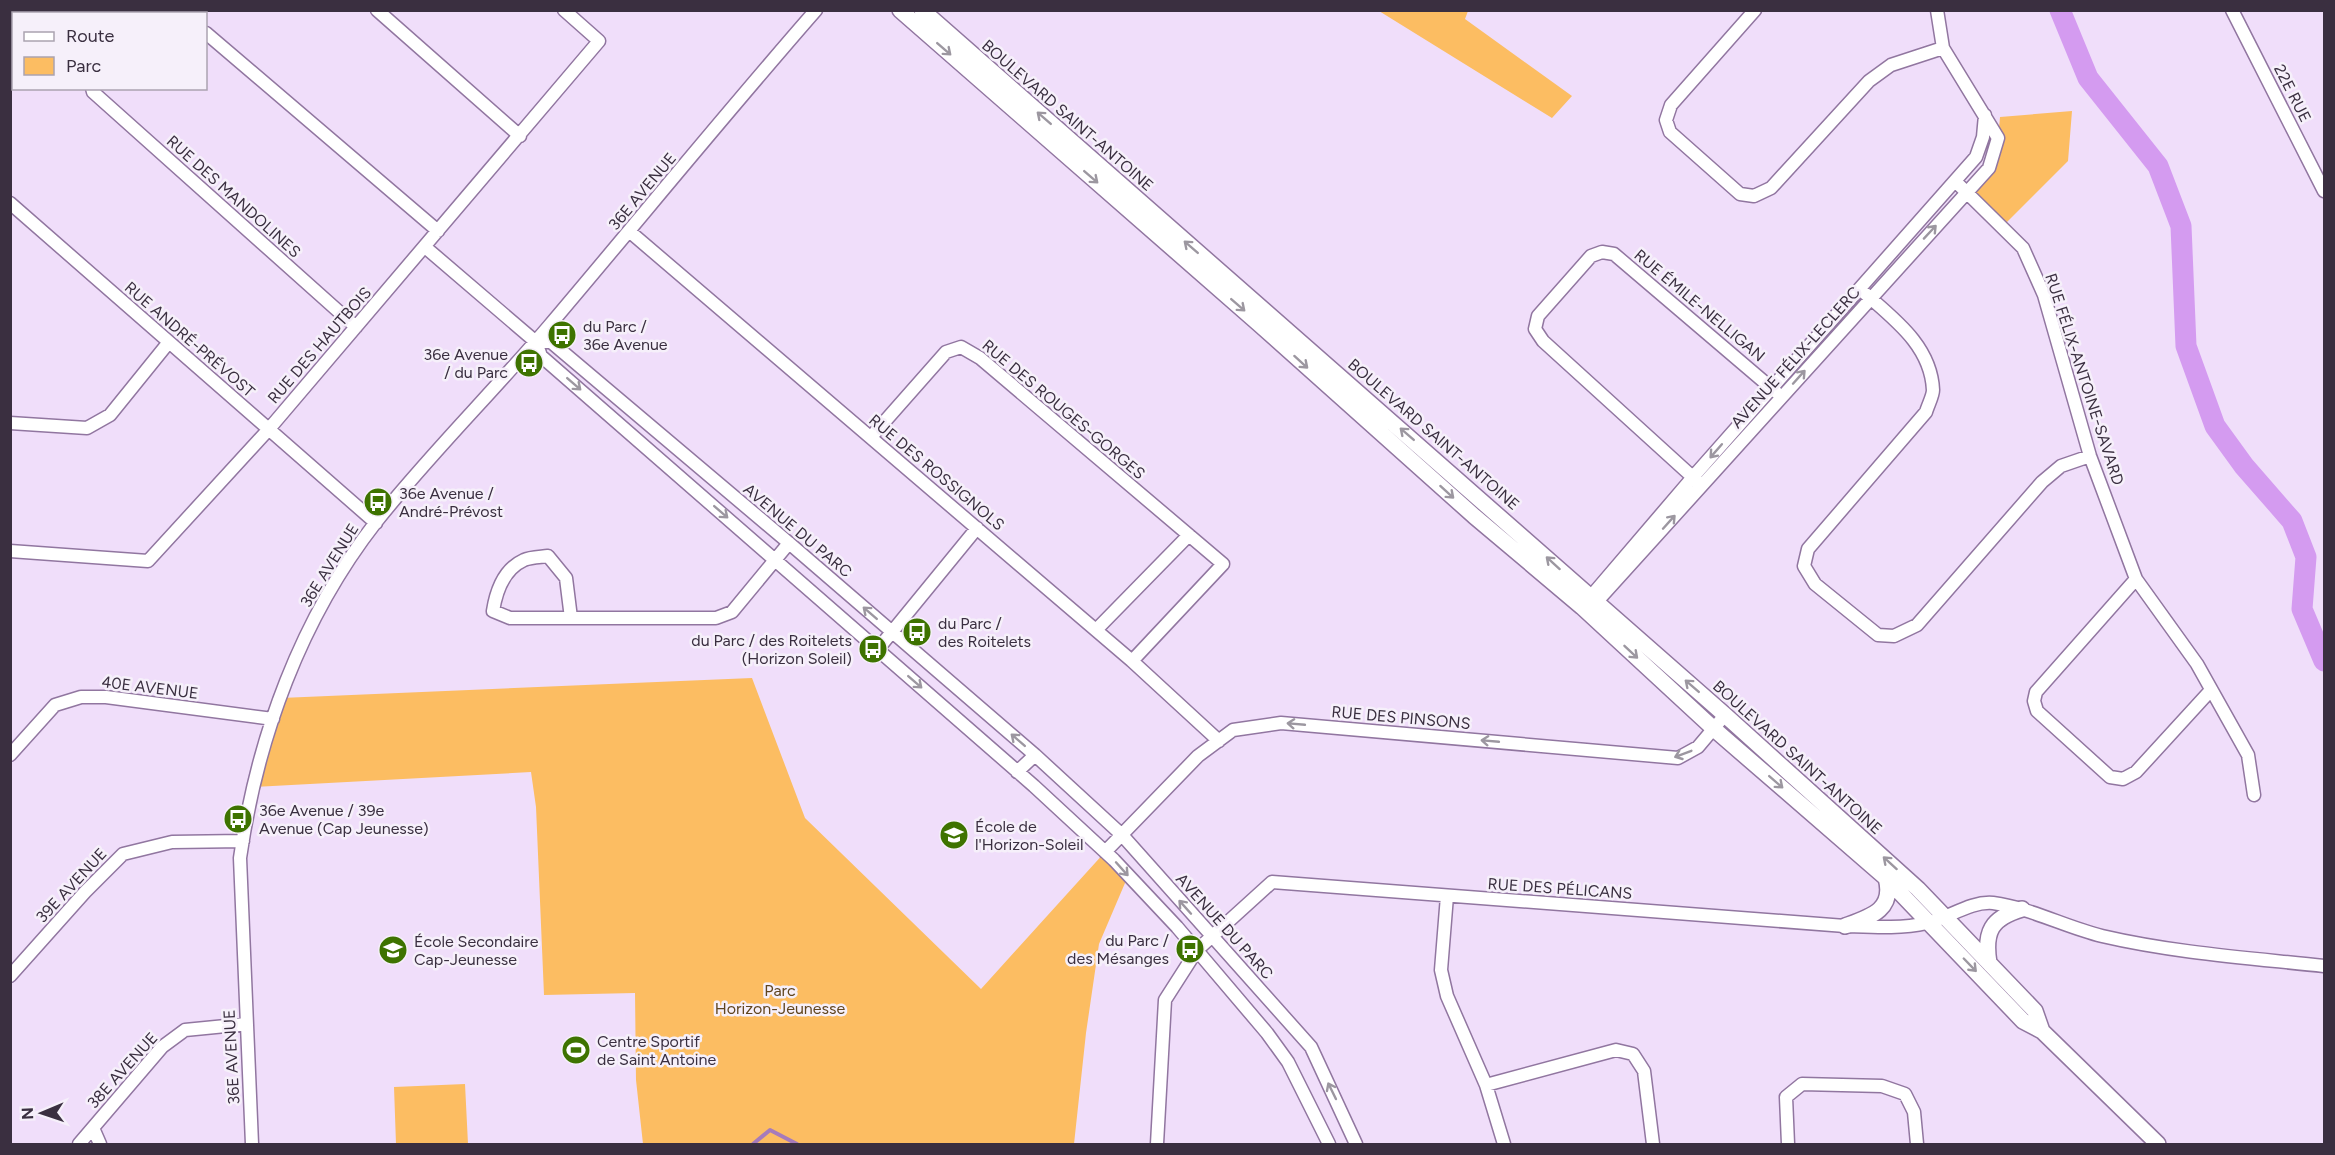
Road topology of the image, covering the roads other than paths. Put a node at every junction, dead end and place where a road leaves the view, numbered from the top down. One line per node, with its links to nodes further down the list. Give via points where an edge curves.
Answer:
1 (377, 10): 13 (street)
2 (564, 10): 13 (street, RUE DES HAUTBOIS, via 599,40)
3 (816, 10): 19 (street, 36E AVENUE)
4 (900, 10): 39 (main road, BOULEVARD SAINT-ANTOINE, one-way to 39, via 1473,516)
5 (922, 10): 39 (main road, BOULEVARD SAINT-ANTOINE, one-way to 5)
6 (1755, 10): 10 (street, via 1671,105 1666,120 1670,132 1740,194 1754,196 1771,188 1869,81 1891,65)
7 (1937, 10): 10 (street, AVENUE FÉLIX-LECLERC)
8 (2232, 10): 15 (street, 22E RUE)
9 (207, 34): 18 (street)
10 (1943, 48): 12 (street, AVENUE FÉLIX-LECLERC)
11 (92, 90): 22 (street, RUE DES MANDOLINES)
12 (1985, 114): 14 (street, AVENUE FÉLIX-LECLERC, via 1976,157); 16 (street, AVENUE FÉLIX-LECLERC, via 1998,138 1989,168)
13 (520, 136): 18 (street, RUE DES HAUTBOIS)
14 (1955, 181): 16 (street, RUE FÉLIX-ANTOINE-SAVARD); 21 (street, AVENUE FÉLIX-LECLERC)
15 (2325, 191)
16 (1966, 192): 21 (street, AVENUE FÉLIX-LECLERC, one-way to 16); 30 (street, RUE FÉLIX-ANTOINE-SAVARD, via 2022,248 2044,295)
17 (10, 203): 23 (street, RUE ANDRÉ-PRÉVOST)
18 (438, 231): 20 (street, RUE DES HAUTBOIS)
19 (630, 231): 24 (street, 36E AVENUE); 29 (street, RUE DES ROSSIGNOLS)
20 (425, 247): 22 (street, RUE DES HAUTBOIS); 24 (street, AVENUE DU PARC)
21 (1865, 293): 25 (street, AVENUE FÉLIX-LECLERC); 26 (street, AVENUE FÉLIX-LECLERC, one-way to 21); 30 (street, via 1913,338 1927,362 1934,392 1926,412 1808,549 1804,566 1815,584 1878,635 1894,636 1917,625 2042,482 2061,466)
22 (356, 327): 28 (street, RUE DES HAUTBOIS)
23 (169, 342): 27 (street, via 110,415 87,428); 28 (street, RUE ANDRÉ-PRÉVOST)
24 (536, 342): 32 (street, 36E AVENUE); 35 (street, AVENUE DU PARC, via 551,342); 37 (street, AVENUE DU PARC, one-way to 37, via 541,356)
25 (1771, 388): 26 (street, RUE ÉMILE-NELLIGAN); 31 (street, AVENUE FÉLIX-LECLERC, one-way to 31); 31 (street, RUE ÉMILE-NELLIGAN, via 1614,254 1602,252 1591,256 1538,316 1535,329 1543,341)
26 (1781, 397): 31 (street, AVENUE FÉLIX-LECLERC)
27 (10, 423)
28 (269, 429): 32 (street, RUE ANDRÉ-PRÉVOST); 36 (street, RUE DES HAUTBOIS, via 148,561)
29 (871, 437): 33 (street, RUE DES ROSSIGNOLS); 34 (street, RUE DES ROUGES-GORGES, via 946,352 962,347)
30 (2090, 456): 38 (street, RUE FÉLIX-ANTOINE-SAVARD)
31 (1698, 481): 39 (street, AVENUE FÉLIX-LECLERC)
32 (376, 523): 47 (street, 36E AVENUE, via 321,604)
33 (977, 528): 41 (street, RUE DES ROSSIGNOLS); 42 (street)
34 (1188, 534): 41 (street); 44 (street, RUE DES ROUGES-GORGES, via 1223,564)
35 (789, 543): 37 (street); 42 (street, AVENUE DU PARC, one-way to 35)
36 (10, 551)
37 (776, 560): 40 (street, via 732,612 716,618); 43 (street, AVENUE DU PARC)
38 (2136, 579): 45 (street, RUE FÉLIX-ANTOINE-SAVARD); 45 (street, via 2036,692 2037,711 2110,777 2123,780 2136,772)
39 (1589, 605): 46 (main road, BOULEVARD SAINT-ANTOINE, one-way to 39); 48 (main road, BOULEVARD SAINT-ANTOINE, one-way to 48)
40 (571, 618): 40 (street, via 510,618 493,611 496,594 508,572 524,559 548,556 566,578)
41 (1096, 630): 44 (street, RUE DES ROSSIGNOLS)
42 (893, 633): 43 (street); 51 (street, AVENUE DU PARC, one-way to 42)
43 (878, 649): 52 (street, AVENUE DU PARC, one-way to 52)
44 (1132, 661): 49 (street, RUE DES ROSSIGNOLS)
45 (2211, 690): 53 (street, RUE FÉLIX-ANTOINE-SAVARD, via 2248,755)
46 (1725, 715): 48 (street, RUE DES PINSONS); 60 (main road, BOULEVARD SAINT-ANTOINE, one-way to 46)
47 (273, 719): 50 (street, 40E AVENUE, via 81,697 55,705); 55 (street, 36E AVENUE, via 258,767)
48 (1714, 729): 49 (street, RUE DES PINSONS, one-way to 49, via 1698,747 1678,758 1281,723 1233,730); 57 (main road, BOULEVARD SAINT-ANTOINE, one-way to 57)
49 (1219, 741): 54 (street, RUE DES PINSONS, via 1198,756)
50 (10, 755)
51 (1035, 755): 52 (street); 54 (street, AVENUE DU PARC)
52 (1017, 772): 56 (street, AVENUE DU PARC)
53 (2254, 795)
54 (1122, 835): 56 (street, RUE DES PINSONS); 63 (street, AVENUE DU PARC, one-way to 54)
55 (243, 841): 67 (street, 39E AVENUE, via 172,842 123,854); 68 (street, 36E AVENUE)
56 (1105, 852): 64 (street, AVENUE DU PARC, one-way to 64)
57 (1886, 878): 61 (main road, BOULEVARD SAINT-ANTOINE); 62 (main road, via 1890,891 1885,903 1874,915)
58 (1447, 896): 62 (street, RUE DES PÉLICANS); 63 (street, RUE DES PÉLICANS, via 1272,882); 70 (street, via 1441,970 1447,996)
59 (2022, 909): 60 (street, via 1990,903); 65 (main road, via 2003,914 1992,926 1986,943); 66 (street, via 2101,936 2179,950)
60 (1945, 917): 61 (street, RUE DES PÉLICANS); 65 (main road, BOULEVARD SAINT-ANTOINE)
61 (1930, 923): 62 (street, RUE DES PÉLICANS, via 1898,928); 69 (main road, BOULEVARD SAINT-ANTOINE, one-way to 69, via 2023,1021)
62 (1845, 926)
63 (1212, 936): 64 (street, RUE DES PÉLICANS); 77 (street, AVENUE DU PARC, one-way to 63, via 1311,1047)
64 (1197, 950): 75 (street, RUE DES PÉLICANS, via 1165,1000); 76 (street, AVENUE DU PARC, via 1288,1062)
65 (1989, 963): 69 (main road, BOULEVARD SAINT-ANTOINE, via 2035,1011)
66 (2325, 966)
67 (10, 976)
68 (246, 1024): 71 (street, 38E AVENUE, via 185,1030 162,1047); 74 (street, 36E AVENUE)
69 (2042, 1031): 82 (main road)
70 (1486, 1085): 78 (street); 79 (street, via 1616,1050 1633,1054 1644,1071)
71 (93, 1128): 72 (street, 38E AVENUE); 73 (street, 38E AVENUE)
72 (79, 1144)
73 (100, 1144)
74 (252, 1144)
75 (1157, 1144)
76 (1329, 1144)
77 (1356, 1144)
78 (1504, 1144)
79 (1653, 1144)
80 (1788, 1144): 81 (street, via 1786,1097 1802,1084 1882,1086 1905,1094 1914,1112)
81 (1917, 1144)
82 (2158, 1144)

